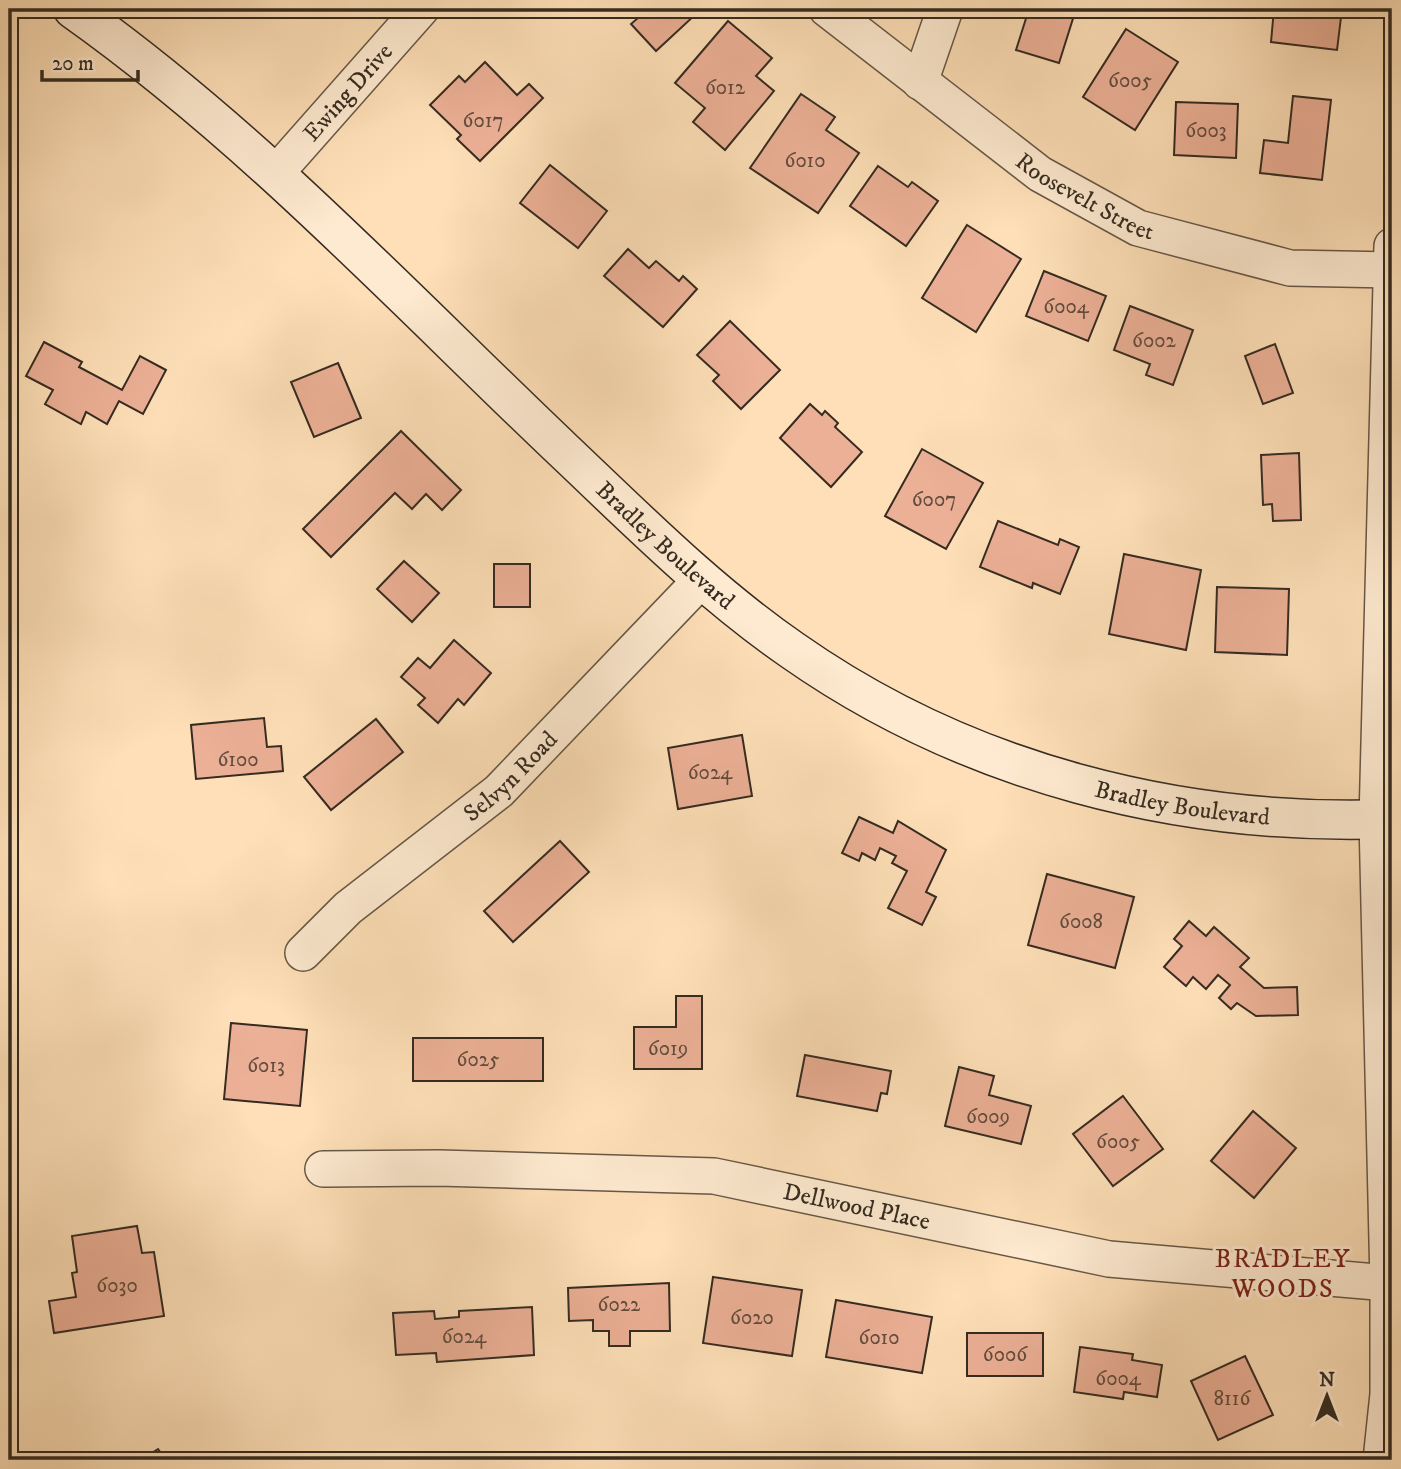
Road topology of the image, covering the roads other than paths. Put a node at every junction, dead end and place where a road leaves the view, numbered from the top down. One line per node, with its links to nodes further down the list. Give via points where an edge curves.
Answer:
1 (73, 9): 6 (main road, Bradley Boulevard, via 185,93)
2 (421, 9): 6 (street, Ewing Drive)
3 (827, 9): 5 (street, Roosevelt Street)
4 (945, 9): 5 (street)
5 (920, 82): 7 (street, Roosevelt Street, via 1040,174 1138,228 1290,268)
6 (276, 173): 8 (main road, Bradley Boulevard)
7 (1392, 262): 9 (street)
8 (702, 580): 9 (main road, Bradley Boulevard, via 793,651 850,688 937,733 1040,774 1114,795 1188,808); 10 (street, Selvyn Road, via 499,791 348,908)
9 (1385, 820): 12 (street)
10 (303, 953)
11 (323, 1169): 12 (street, Dellwood Place, via 714,1176 1109,1259)
12 (1388, 1283): 13 (street, via 1388,1394)
13 (1381, 1460)

